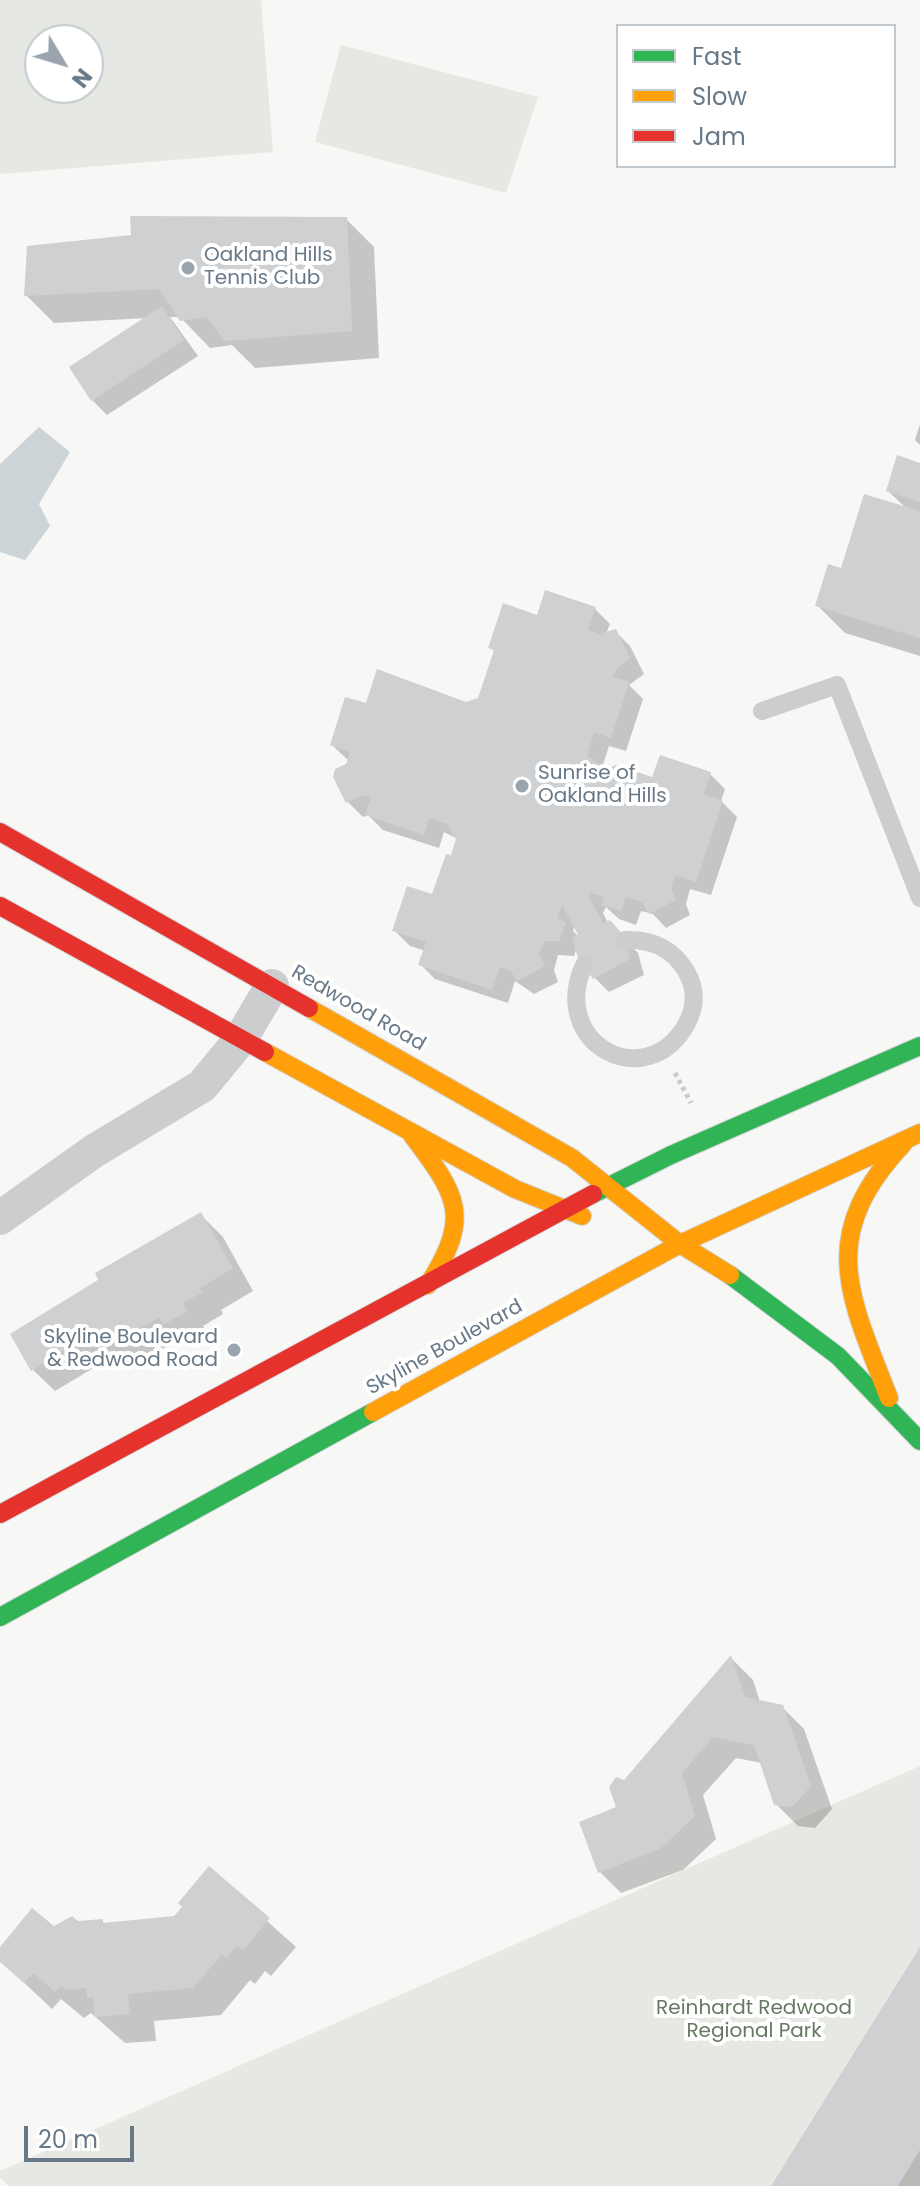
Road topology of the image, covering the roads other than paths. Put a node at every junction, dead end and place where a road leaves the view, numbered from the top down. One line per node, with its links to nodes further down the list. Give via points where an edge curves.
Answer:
1 (762, 711): 3 (lane, via 837,685)
2 (0, 832): 7 (main road, Redwood Road)
3 (920, 898)
4 (0, 906): 8 (main road)
5 (625, 940): 6 (lane, via 660,945 677,958 695,994 681,1034 663,1050 627,1058 590,1040 574,1002)
6 (584, 965)
7 (272, 986): 8 (street); 12 (main road, Redwood Road, via 572,1158)
8 (240, 1040): 10 (main road); 14 (street, via 202,1086 94,1151)
9 (920, 1046): 12 (main road)
10 (408, 1130): 13 (main road); 18 (main road, via 442,1175 459,1214 450,1254)
11 (913, 1136): 17 (main road, Skyline Boulevard); 19 (main road, via 870,1182 855,1213 845,1254 849,1292)
12 (608, 1186): 13 (main road); 17 (main road, Redwood Road)
13 (562, 1210): 15 (main road); 18 (main road)
14 (0, 1218)
15 (606, 1223)
16 (636, 1232): 17 (main road, Redwood Road)
17 (680, 1244): 19 (main road, Redwood Road, via 838,1356); 22 (main road, Skyline Boulevard)
18 (428, 1285): 21 (main road)
19 (894, 1412): 20 (main road, Redwood Road)
20 (920, 1441)
21 (0, 1514)
22 (0, 1617)

